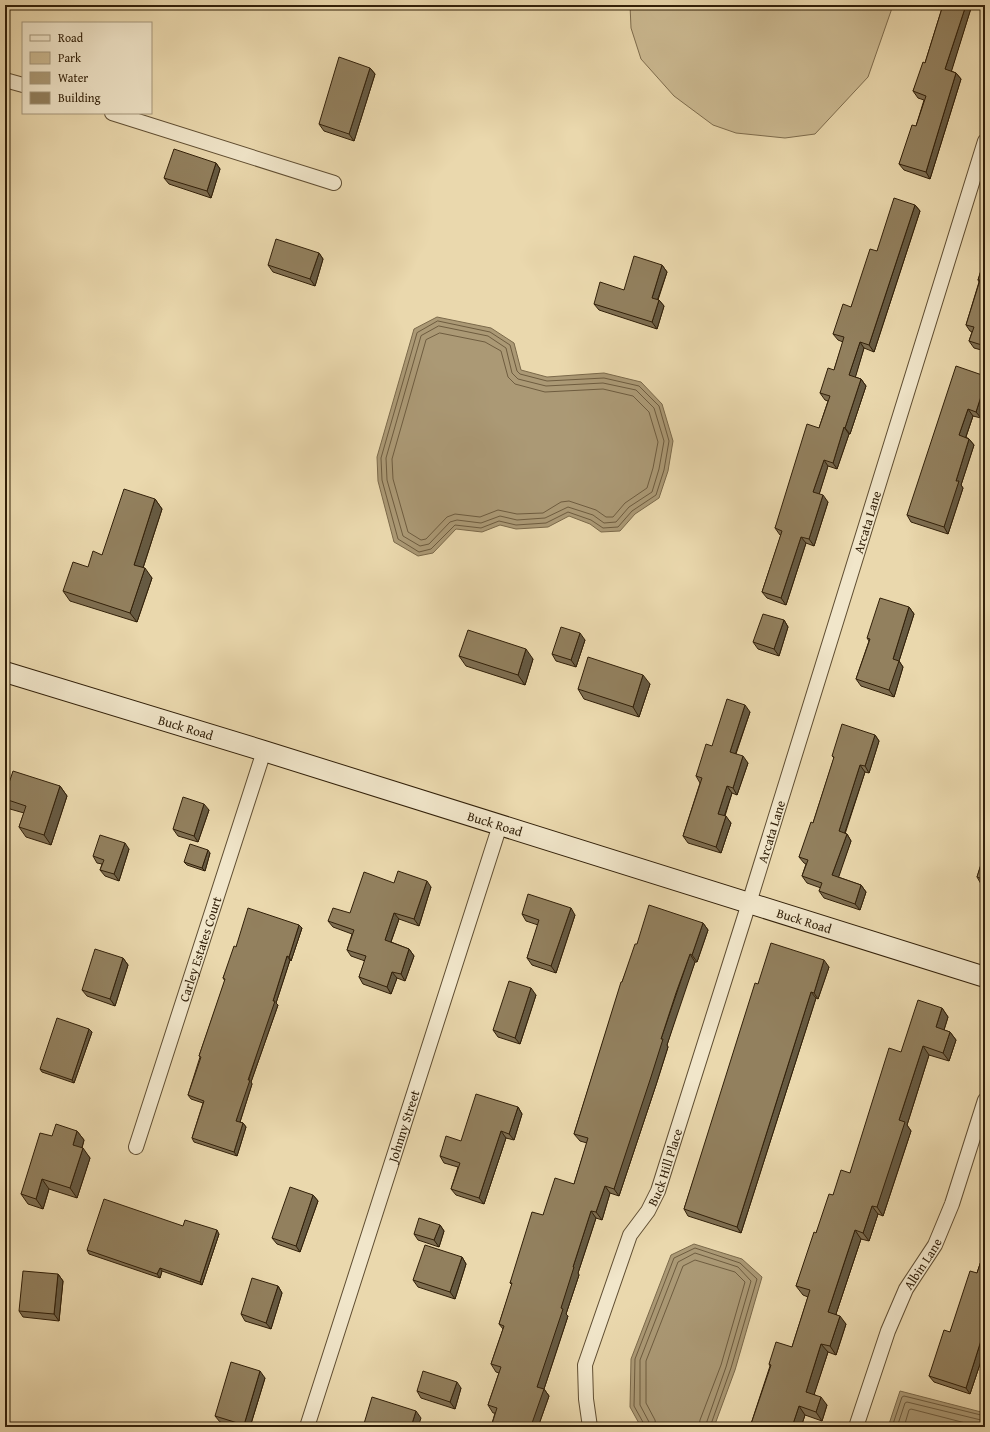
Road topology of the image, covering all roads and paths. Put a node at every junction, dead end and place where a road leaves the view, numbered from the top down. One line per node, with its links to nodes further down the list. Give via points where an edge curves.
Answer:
1 (5, 80): 2 (street)
2 (22, 85)
3 (115, 114): 5 (street)
4 (985, 141): 9 (street, Arcata Lane)
5 (334, 183)
6 (5, 672): 7 (street, Buck Road)
7 (264, 751): 8 (street, Buck Road); 12 (street, Carley Estates Court)
8 (500, 824): 9 (street, Buck Road); 13 (street, Johnny Street)
9 (749, 903): 10 (street, Buck Road); 14 (street, Buck Hill Place, via 658,1191 648,1211 630,1235 585,1365)
10 (985, 977)
11 (985, 1100): 15 (street, Albin Lane, via 952,1204 935,1246 906,1289 888,1331)
12 (136, 1147)
13 (307, 1427)
14 (590, 1427)
15 (856, 1427)

